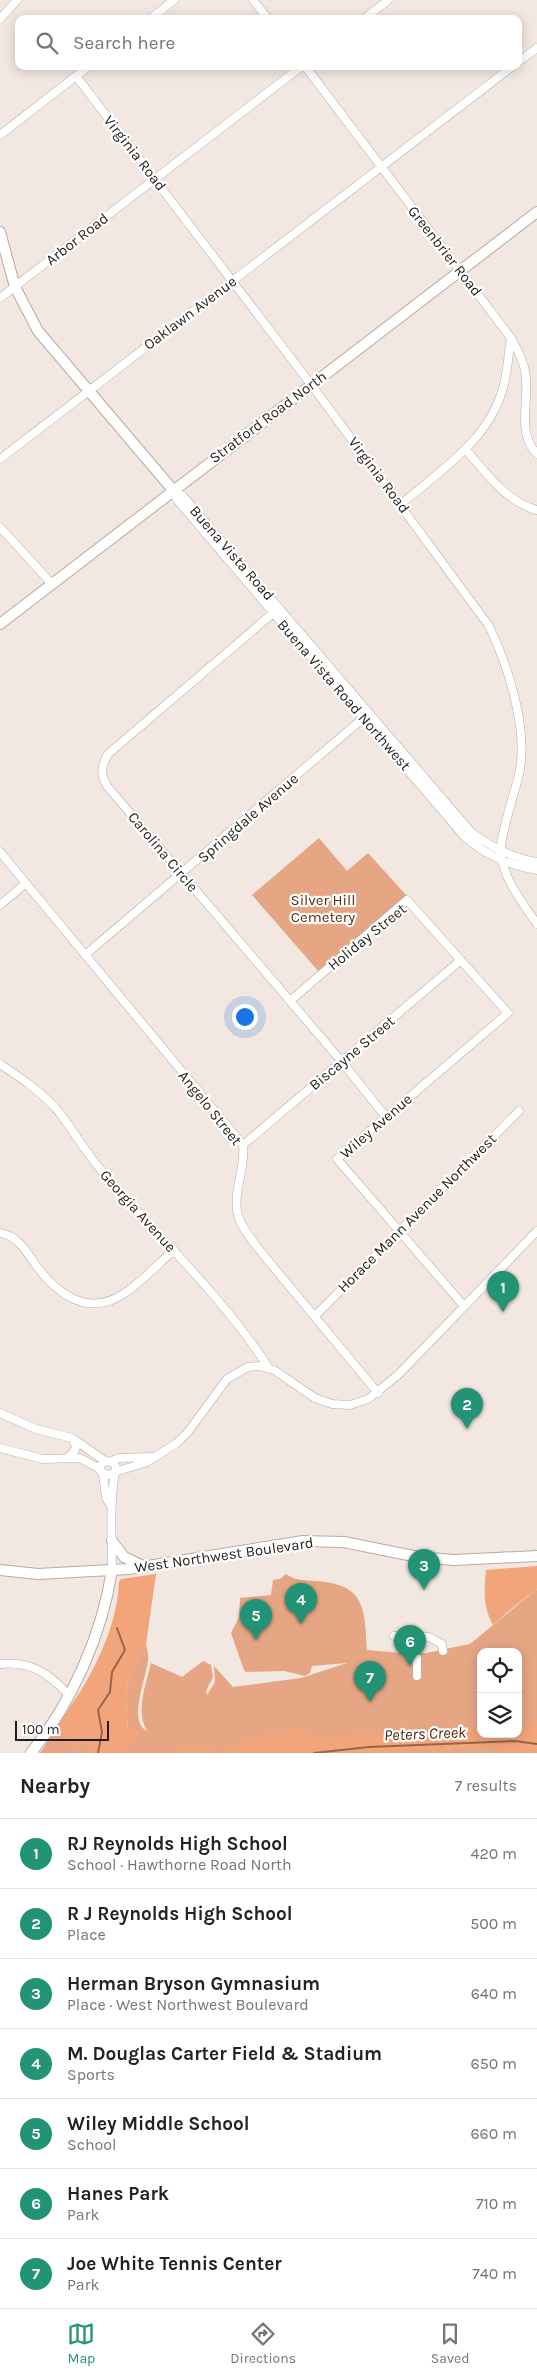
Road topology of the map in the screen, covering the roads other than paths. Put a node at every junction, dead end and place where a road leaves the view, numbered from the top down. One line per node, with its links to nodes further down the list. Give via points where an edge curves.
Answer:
1 (17, 0): 8 (street)
2 (174, 0): 5 (street)
3 (253, 0): 6 (street)
4 (388, 0): 7 (street)
5 (155, 15)
6 (265, 15)
7 (369, 15)
8 (0, 19)
9 (537, 48): 10 (street)
10 (522, 59)
11 (84, 70): 15 (street)
12 (298, 70): 18 (street, Arbor Road)
13 (306, 70): 17 (street, Greenbrier Road)
14 (508, 70): 17 (street, Oaklawn Avenue)
15 (76, 76): 16 (street); 18 (street, Virginia Road)
16 (0, 135)
17 (381, 168): 21 (street, Greenbrier Road); 22 (street, Oaklawn Avenue)
18 (154, 178): 22 (street, Virginia Road); 23 (street, Arbor Road)
19 (537, 212): 21 (main road, Stratford Road North)
20 (0, 232): 23 (main road, Buena Vista Road)
21 (460, 271): 25 (street, Greenbrier Road); 26 (main road, Stratford Road North)
22 (232, 281): 26 (street, Virginia Road); 27 (street, Oaklawn Avenue)
23 (15, 287): 24 (street, Arbor Road); 27 (main road, Buena Vista Road, via 38,332)
24 (0, 298)
25 (511, 338): 28 (street, via 498,403 482,432); 29 (street, Greenbrier Road, via 525,371 524,422 532,449)
26 (311, 384): 31 (main road, Stratford Road North); 32 (street, Virginia Road)
27 (88, 390): 30 (street, Oaklawn Avenue); 31 (main road, Buena Vista Road)
28 (465, 449): 32 (street); 33 (street, via 510,496 527,508)
29 (537, 454)
30 (0, 459)
31 (173, 490): 35 (main road, Stratford Road North); 36 (street, Buena Vista Road, via 183,496)
32 (401, 504): 39 (street, Virginia Road, via 482,616 497,642 520,722 523,742 520,773)
33 (537, 510)
34 (0, 527): 35 (street)
35 (52, 584): 37 (main road, Stratford Road North)
36 (276, 610): 38 (street, Buena Vista Road); 44 (street, Carolina Circle, via 127,737 108,754 102,765 101,776 107,786)
37 (0, 624)
38 (366, 716): 39 (street, Buena Vista Road, via 471,832); 41 (street, Buena Vista Road Northwest, via 463,835); 44 (street, Springdale Avenue)
39 (500, 851): 41 (street, Virginia Road); 42 (street, via 521,860)
40 (0, 852): 45 (street)
41 (503, 862): 43 (street, Buena Vista Road Northwest); 47 (street, Virginia Road, via 515,890)
42 (537, 862)
43 (537, 870)
44 (182, 875): 48 (street, Springdale Avenue); 50 (street, Carolina Circle)
45 (26, 883): 46 (street); 48 (street)
46 (0, 905)
47 (537, 924)
48 (85, 956): 55 (street, Angelo Street)
49 (461, 960): 50 (street, Holiday Street, via 407,900); 51 (street, Biscayne Street); 54 (street, Wiley Avenue, via 508,1013)
50 (290, 1001): 51 (street, Carolina Circle)
51 (342, 1062): 54 (street, Carolina Circle); 55 (street, Biscayne Street)
52 (0, 1064): 59 (street, Georgia Avenue, via 58,1111 105,1175)
53 (519, 1111): 56 (street, Horace Mann Avenue Northwest)
54 (386, 1117): 56 (street, Wiley Avenue, via 337,1159)
55 (243, 1145): 61 (street, Angelo Street, via 245,1158 237,1199 238,1216 261,1252)
56 (400, 1231): 60 (street, Wiley Avenue); 61 (street, Horace Mann Avenue Northwest)
57 (537, 1231): 60 (street)
58 (0, 1233): 59 (street, via 9,1234 20,1243 54,1288 80,1302 98,1302 125,1294)
59 (174, 1250): 62 (street, Georgia Avenue, via 255,1347)
60 (464, 1306): 63 (street)
61 (315, 1316): 63 (street, Angelo Street)
62 (268, 1368): 63 (street, via 315,1398 332,1404 356,1404); 67 (street, via 248,1367 232,1375 183,1437)
63 (378, 1393)
64 (0, 1412): 65 (street, via 25,1425)
65 (72, 1438): 68 (street, via 76,1446); 69 (street)
66 (0, 1448): 68 (street, via 43,1459)
67 (152, 1457): 69 (street); 71 (street, via 147,1462)
68 (67, 1458): 70 (street, via 80,1458)
69 (108, 1461): 70 (street, via 100,1465); 71 (street, via 116,1467)
70 (102, 1472): 71 (street); 72 (street, via 106,1498)
71 (114, 1473): 72 (street)
72 (111, 1506): 73 (street)
73 (112, 1541): 75 (main road, via 124,1557); 77 (street)
74 (537, 1556): 75 (main road, West Northwest Boulevard, via 454,1560 418,1557 344,1542 303,1541)
75 (144, 1566): 77 (main road, West Northwest Boulevard)
76 (0, 1570): 77 (main road, West Northwest Boulevard, via 38,1574)
77 (112, 1570): 83 (main road, via 100,1622)
78 (394, 1636): 79 (street, via 429,1637 442,1644)
79 (443, 1651)
80 (418, 1658): 82 (street)
81 (0, 1664): 83 (street, via 40,1669)
82 (417, 1676)
83 (68, 1694): 84 (main road)
84 (33, 1752)

